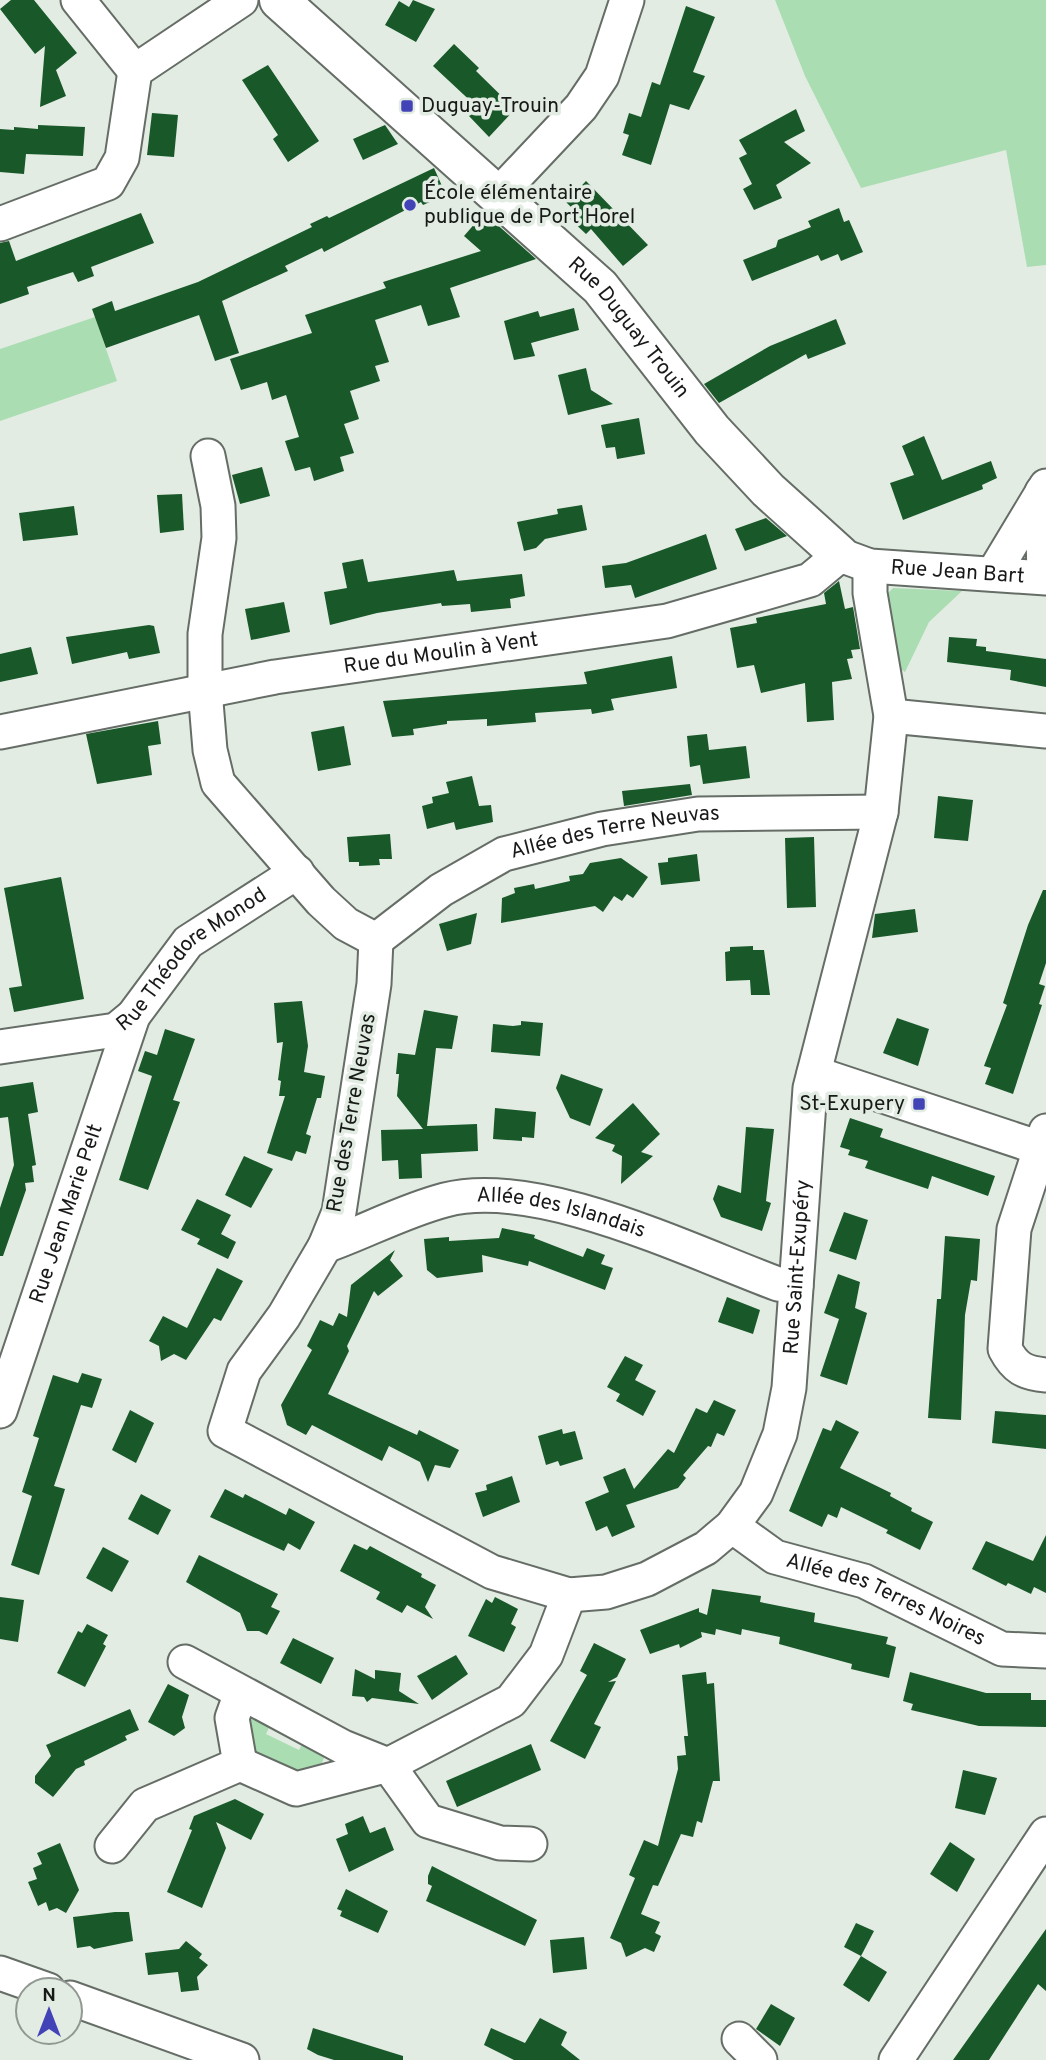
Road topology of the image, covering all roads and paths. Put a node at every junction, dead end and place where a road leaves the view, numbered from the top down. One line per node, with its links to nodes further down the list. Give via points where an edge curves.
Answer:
1 (78, 0): 5 (street)
2 (241, 0): 5 (street)
3 (279, 0): 6 (main road, Rue Duguay Trouin)
4 (627, 0): 6 (street, via 602,76 581,107)
5 (135, 71): 7 (street, via 122,158 108,183)
6 (499, 194): 10 (main road, Rue Duguay Trouin, via 600,287 712,430 768,490)
7 (0, 224)
8 (208, 456): 13 (street, via 219,538 205,634)
9 (1044, 489): 11 (street); 12 (street)
10 (855, 560): 11 (street, Rue Jean Bart); 13 (street, Rue du Moulin à Vent, via 810,580 667,621); 14 (street, Rue Saint-Exupéry, via 871,605)
11 (993, 573): 12 (street, Rue Jean Bart)
12 (1045, 578)
13 (205, 690): 16 (street, Rue du Moulin à Vent); 18 (street, via 218,783)
14 (891, 716): 15 (street); 17 (street, Rue Saint-Exupéry)
15 (1046, 731)
16 (0, 732)
17 (881, 812): 19 (street, Allée des Terre Neuvas, via 698,814 577,835 504,854 442,890); 22 (street, Rue Saint-Exupéry)
18 (297, 872): 19 (street, via 346,925); 20 (street, Rue Théodore Monod, via 188,942)
19 (376, 940): 24 (street, Rue des Terre Neuvas, via 374,984 339,1212)
20 (133, 1016): 21 (street, Rue Théodore Monod, via 116,1030); 27 (street, Rue Jean Marie Pelt)
21 (0, 1047)
22 (814, 1073): 23 (street); 25 (street, Rue Saint-Exupéry)
23 (1044, 1143): 26 (street, via 1014,1229 1004,1349 1013,1364 1028,1373)
24 (325, 1246): 25 (street, Allée des Islandais, via 447,1199 496,1195 580,1210 778,1284); 29 (street, Rue des Terre Neuvas, via 284,1316 244,1371 225,1431 492,1572)
25 (796, 1286): 28 (street, Rue Saint-Exupéry, via 789,1388 780,1434 756,1493)
26 (1046, 1375)
27 (0, 1411)
28 (732, 1526): 29 (street, Rue Saint-Exupéry, via 706,1548 647,1578 606,1592); 30 (street, Allée des Terres Noires, via 775,1557 864,1581 1002,1649)
29 (569, 1595): 34 (street, via 546,1654 511,1701)
30 (1046, 1651)
31 (185, 1662): 32 (street)
32 (241, 1693): 33 (street, via 232,1718); 34 (street, via 343,1747)
33 (240, 1764): 34 (street, via 296,1789); 37 (street, via 145,1805)
34 (388, 1765): 36 (street, via 428,1821 500,1843)
35 (1046, 1834): 40 (street)
36 (530, 1844)
37 (112, 1846)
38 (84, 2003): 39 (street)
39 (242, 2060)
40 (896, 2060)

